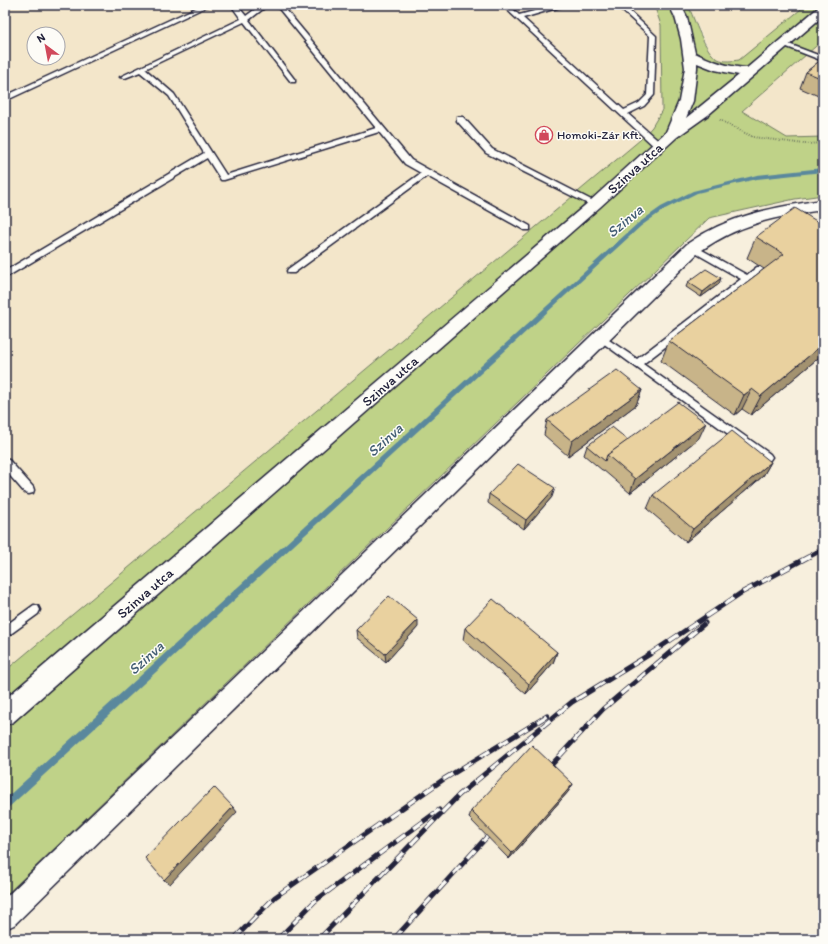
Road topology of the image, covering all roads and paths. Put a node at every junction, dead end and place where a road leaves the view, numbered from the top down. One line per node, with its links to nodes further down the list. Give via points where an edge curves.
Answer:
1 (207, 5): 19 (lane)
2 (234, 5): 11 (lane)
3 (265, 5): 11 (lane)
4 (279, 5): 23 (lane)
5 (505, 5): 10 (lane)
6 (564, 5): 10 (lane)
7 (619, 5): 21 (lane, via 653,36 650,95 639,107)
8 (675, 5): 13 (street, Szinva utca, via 681,18)
9 (823, 11): 12 (street)
10 (518, 17): 21 (lane)
11 (244, 20): 15 (lane); 18 (lane)
12 (784, 44): 14 (lane); 16 (street)
13 (690, 55): 16 (street, via 724,70); 24 (street, Szinva utca, via 691,68 686,101)
14 (823, 59)
15 (141, 69): 17 (lane); 27 (lane, via 172,95)
16 (751, 72): 20 (street)
17 (123, 77)
18 (293, 81)
19 (5, 99)
20 (703, 112): 24 (street); 25 (path, via 754,137)
21 (623, 113): 26 (lane)
22 (460, 119): 29 (lane, via 489,151)
23 (381, 129): 27 (lane, via 224,178); 28 (lane, via 408,162)
24 (672, 134): 26 (street, Szinva utca)
25 (823, 144)
26 (660, 147): 29 (street, Szinva utca)
27 (208, 154): 35 (lane)
28 (426, 172): 31 (lane); 34 (lane)
29 (595, 204): 44 (street, Szinva utca)
30 (823, 205): 32 (street, via 787,210 742,222 709,236)
31 (527, 228)
32 (695, 247): 36 (lane); 37 (street)
33 (760, 269): 36 (lane)
34 (291, 271)
35 (5, 275)
36 (748, 279): 38 (lane)
37 (600, 338): 38 (lane); 45 (street)
38 (637, 364): 39 (lane)
39 (767, 457)
40 (5, 464): 41 (lane)
41 (29, 490)
42 (34, 610): 43 (lane)
43 (5, 633)
44 (5, 714)
45 (5, 916)

